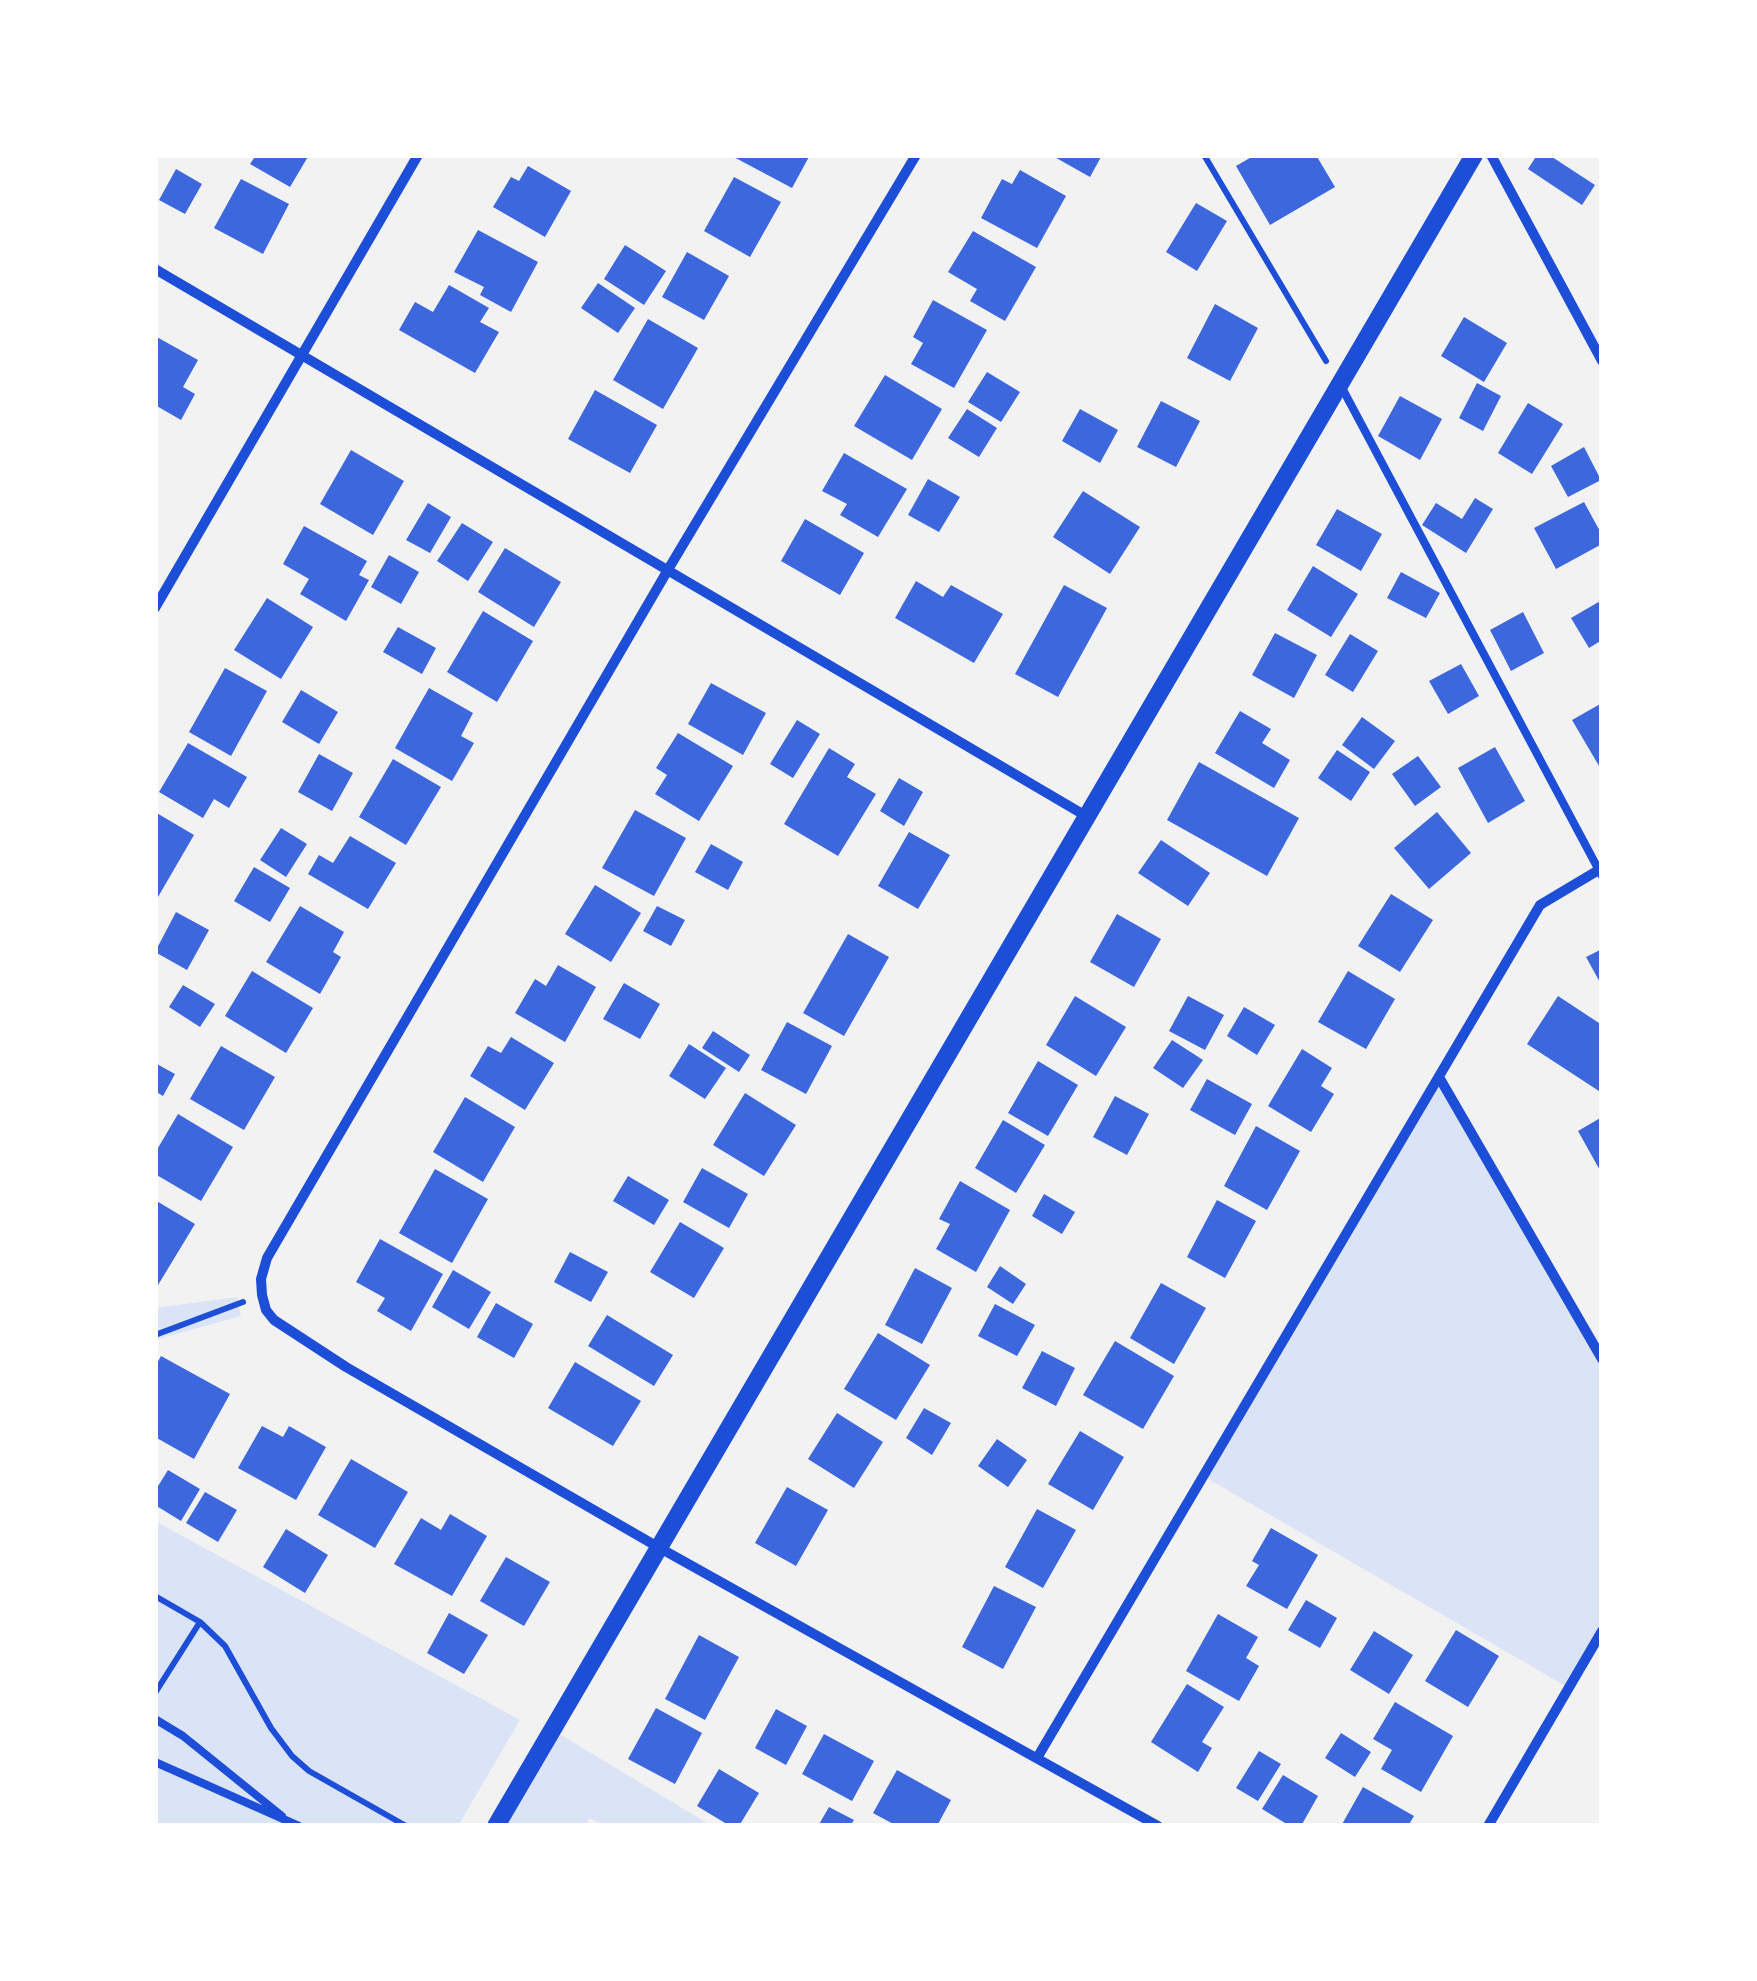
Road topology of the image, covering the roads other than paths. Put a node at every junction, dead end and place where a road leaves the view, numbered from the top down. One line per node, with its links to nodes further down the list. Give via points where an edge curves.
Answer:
1 (418, 155): 6 (street)
2 (916, 155): 9 (street)
3 (1474, 155): 8 (street)
4 (1491, 155): 7 (street)
5 (155, 269): 6 (street)
6 (300, 354): 9 (street); 10 (street)
7 (1601, 354)
8 (1340, 384): 11 (street); 12 (lane)
9 (669, 568): 11 (street); 15 (street, via 260,1279 266,1310 287,1330)
10 (155, 608)
11 (1086, 816): 15 (street)
12 (1601, 871): 13 (street, via 1540,905)
13 (1439, 1077): 14 (street); 18 (street)
14 (1602, 1359)
15 (658, 1547): 18 (street); 22 (street)
16 (1602, 1632): 24 (street)
17 (155, 1719): 20 (lane)
18 (1037, 1758): 23 (street)
19 (155, 1762): 20 (lane)
20 (282, 1816): 21 (lane)
21 (298, 1826)
22 (496, 1826)
23 (1158, 1826)
24 (1488, 1826)

